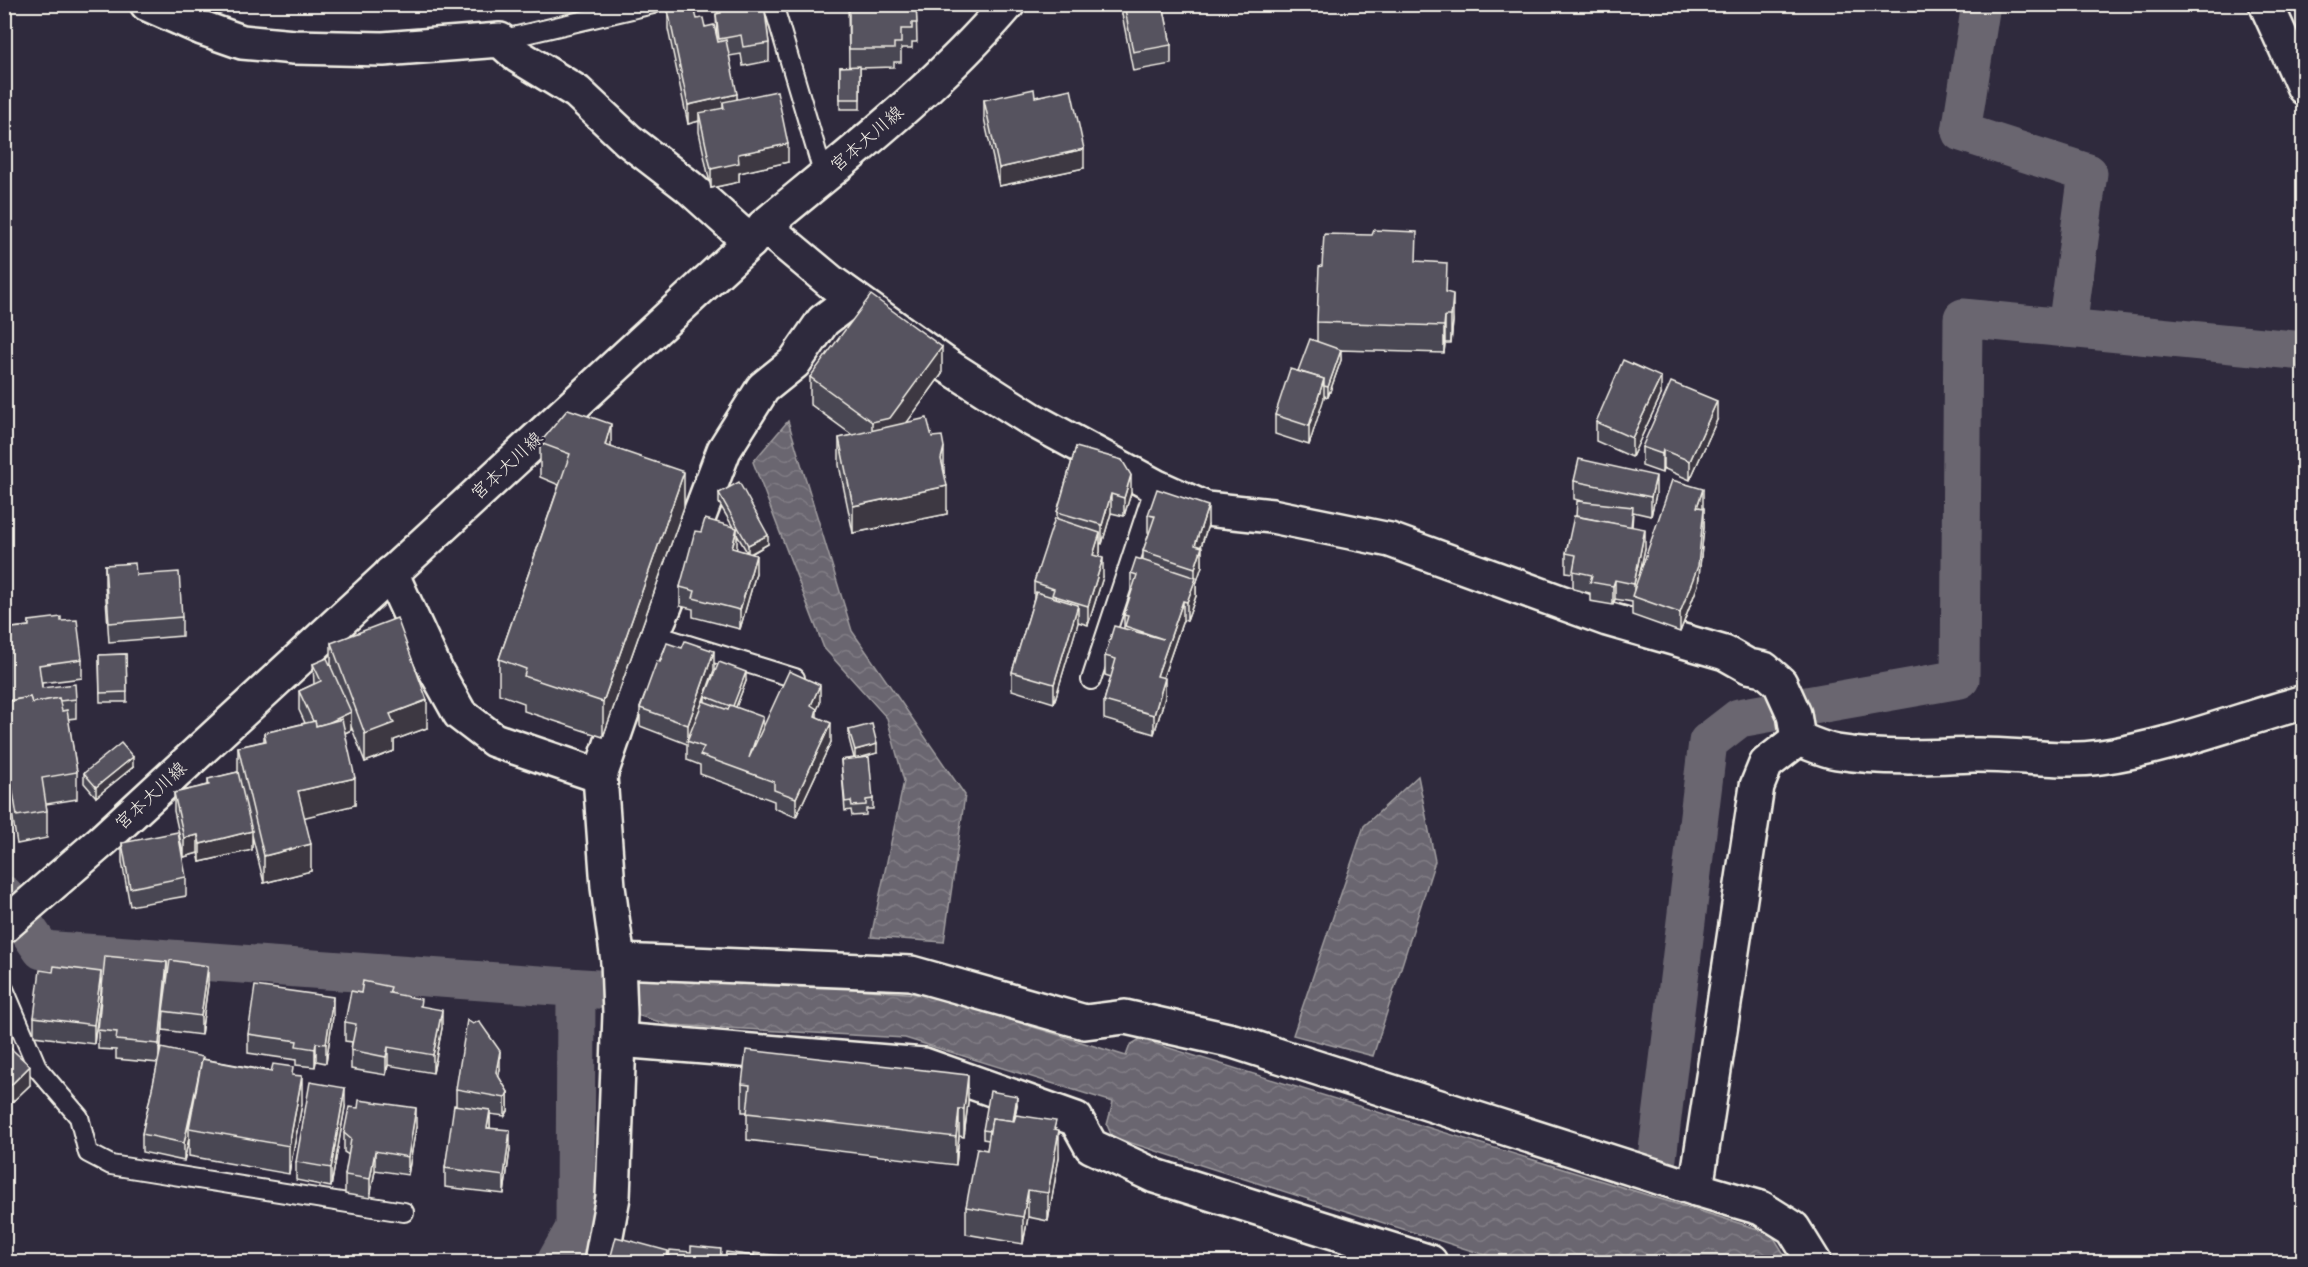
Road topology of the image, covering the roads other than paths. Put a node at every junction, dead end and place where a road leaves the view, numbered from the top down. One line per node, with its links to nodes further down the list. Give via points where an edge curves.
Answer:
1 (147, 4): 6 (main road, via 242,42 383,49)
2 (652, 4): 6 (lane)
3 (773, 4): 8 (lane)
4 (1008, 4): 8 (main road, 宮本大川線, via 975,43)
5 (2266, 4): 7 (main road)
6 (500, 40): 9 (main road, via 518,56 577,92 628,140)
7 (2304, 88)
8 (824, 176): 9 (main road, 宮本大川線)
9 (757, 234): 10 (main road); 12 (main road, 宮本大川線)
10 (853, 298): 11 (main road, via 1022,413); 13 (main road, via 823,321 794,363 763,388 724,450)
11 (1155, 486): 15 (lane); 17 (main road, via 1206,509 1272,516 1390,540 1596,615 1725,653 1748,666 1764,669 1780,683)
12 (391, 573): 18 (main road, via 460,714 494,740); 19 (main road, 宮本大川線, via 102,841)
13 (653, 634): 14 (lane); 18 (main road)
14 (795, 678)
15 (1091, 680)
16 (2304, 702): 17 (main road, via 2184,739 2100,757 1910,757 1834,752)
17 (1796, 726): 23 (main road, via 1766,764 1757,786)
18 (600, 776): 20 (main road)
19 (4, 926)
20 (618, 968): 22 (main road); 23 (main road, via 911,973 1084,1023 1125,1017 1233,1041)
21 (4, 989): 24 (lane, via 38,1069 79,1117 88,1153 111,1165)
22 (620, 1027): 25 (main road, via 613,1197); 26 (main road, via 924,1065 1076,1119 1090,1146 1155,1176)
23 (1696, 1189): 27 (main road, via 1761,1208 1793,1228)
24 (404, 1212)
25 (601, 1263)
26 (1430, 1263)
27 (1814, 1263)

